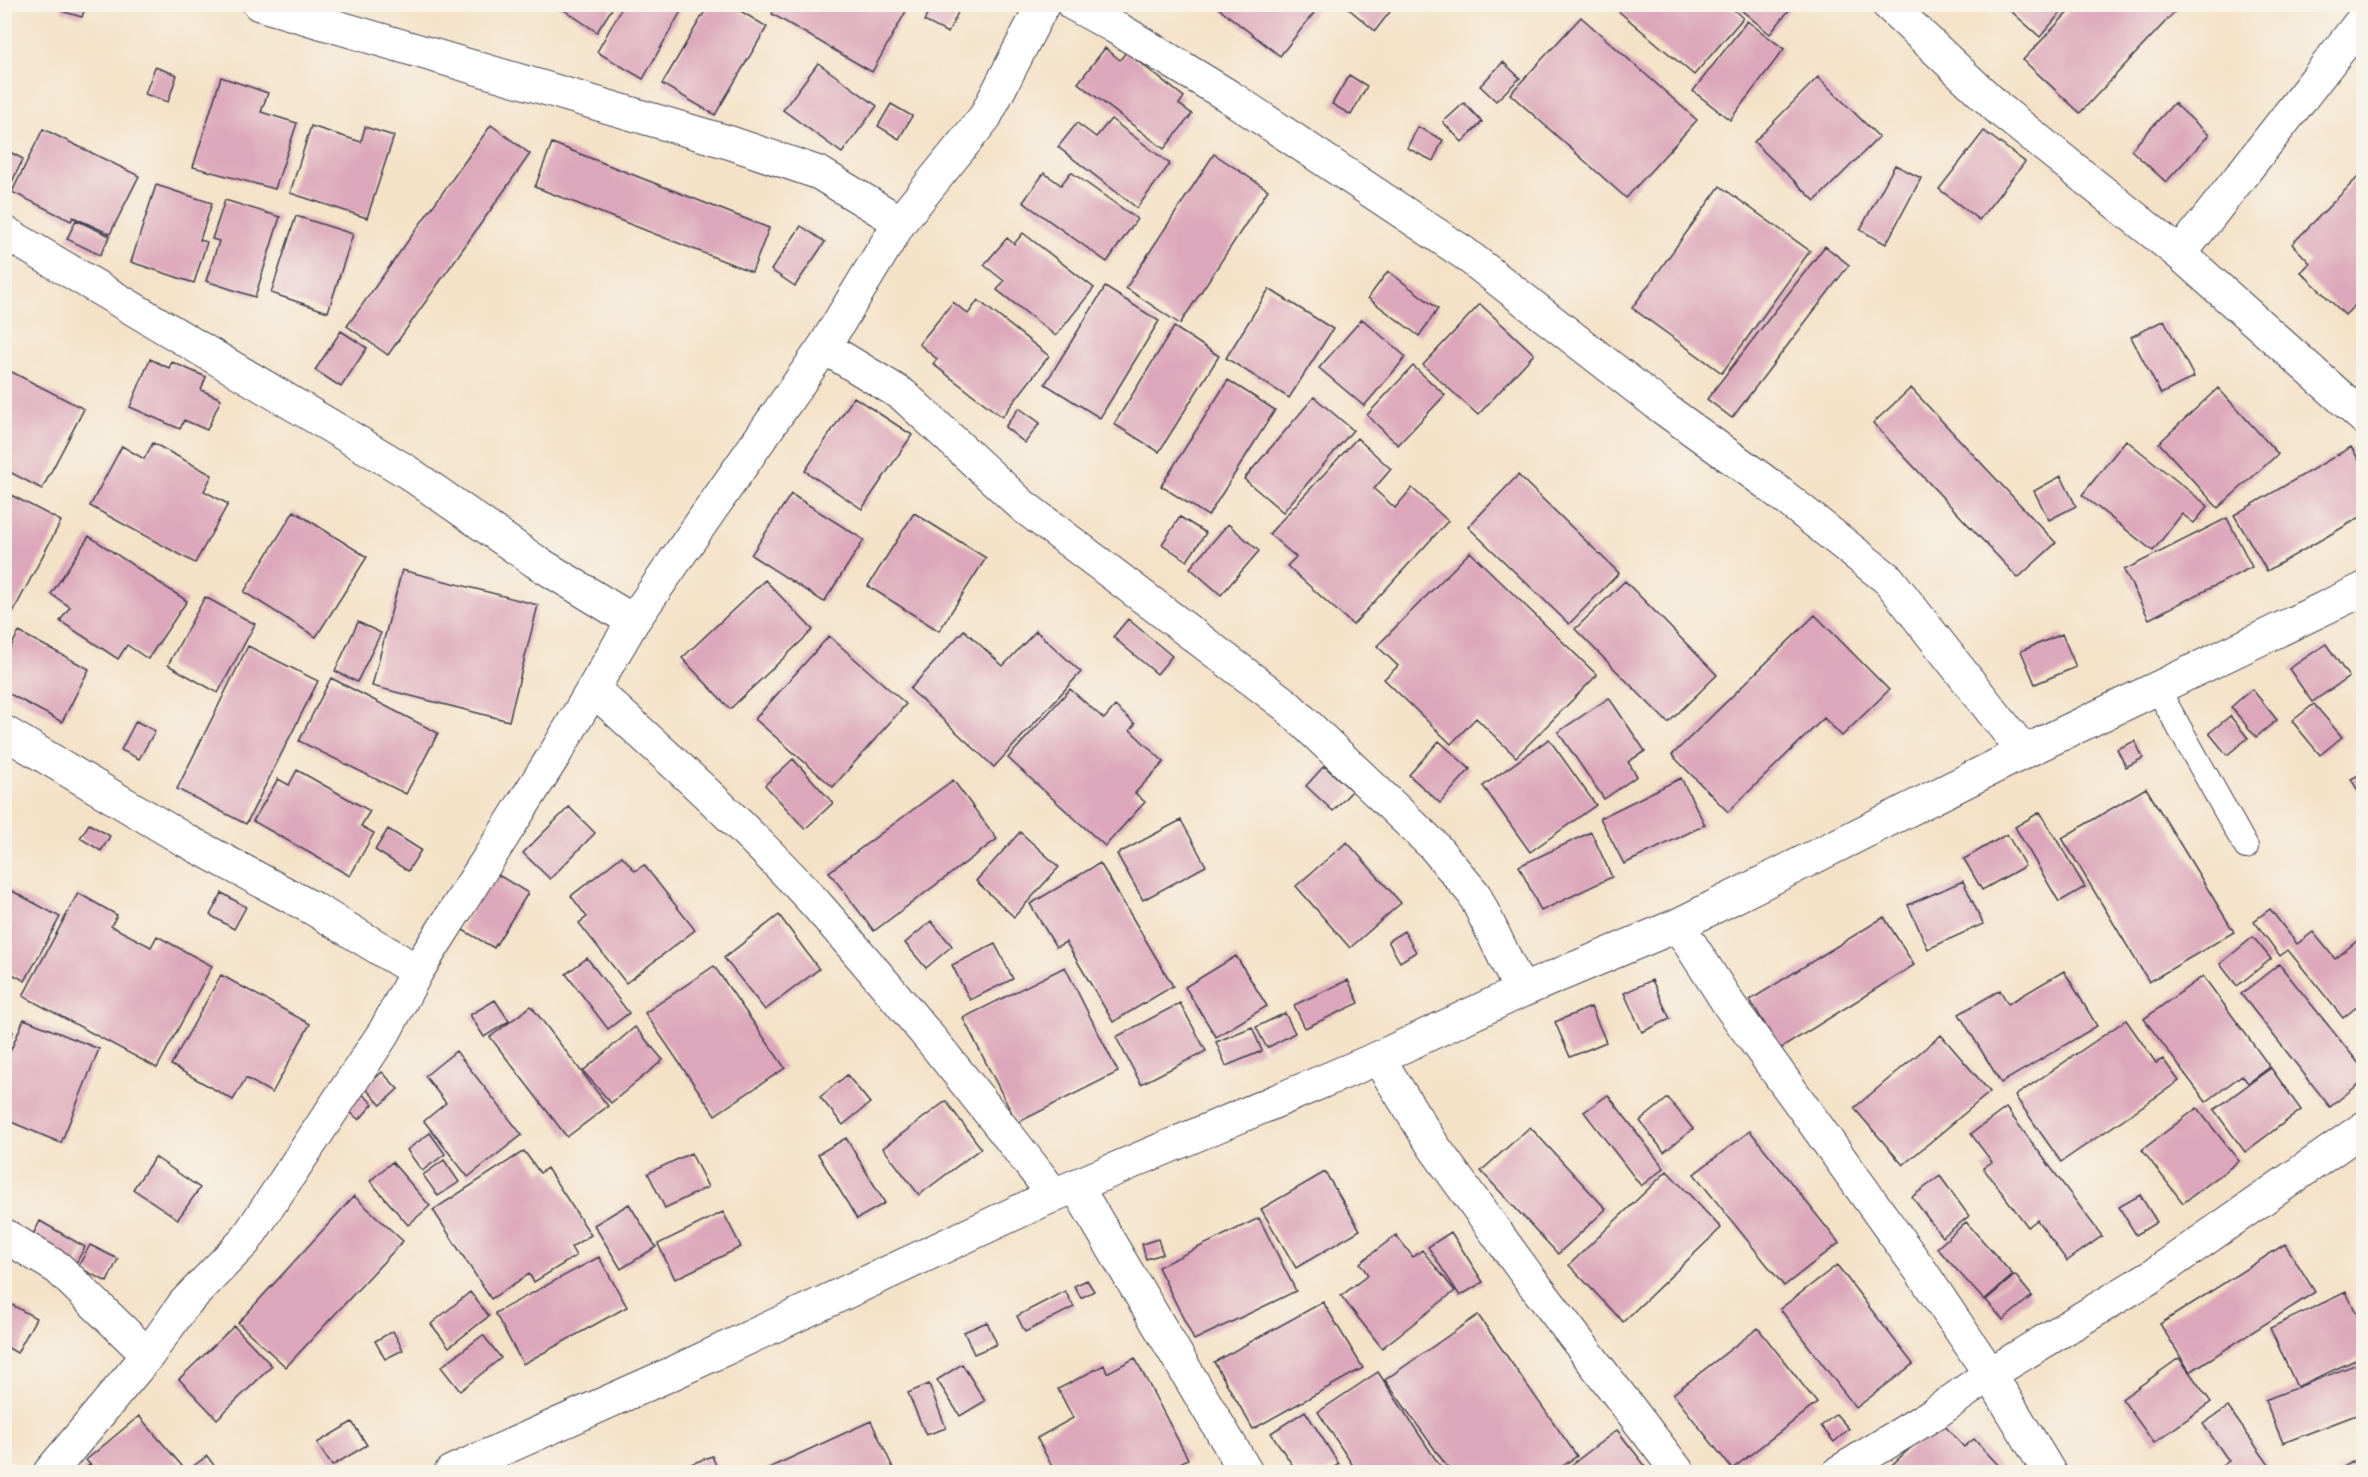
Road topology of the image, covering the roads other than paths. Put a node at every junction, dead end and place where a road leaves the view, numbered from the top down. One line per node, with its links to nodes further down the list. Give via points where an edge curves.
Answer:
1 (259, 4): 6 (street, via 731,143 819,173)
2 (1043, 4): 6 (street, via 985,117)
3 (1073, 4): 16 (street, via 1230,97 1464,253 1663,408 1768,484 1888,580)
4 (1888, 4): 8 (street, via 2000,109)
5 (2364, 18): 8 (street)
6 (900, 222): 9 (street)
7 (4, 232): 12 (street, via 406,471 535,561)
8 (2180, 254): 10 (street)
9 (824, 347): 12 (street); 20 (street, via 903,395 1023,506 1286,705 1433,845 1473,894)
10 (2364, 418)
11 (2364, 589): 13 (street)
12 (633, 621): 14 (street)
13 (2157, 688): 16 (street); 17 (lane)
14 (594, 690): 19 (street); 23 (street, via 684,772 814,903)
15 (4, 732): 19 (street)
16 (2024, 752): 18 (street)
17 (2246, 847)
18 (1678, 925): 20 (street); 26 (street, via 1730,1006)
19 (417, 971): 25 (street, via 385,1031 245,1241 184,1304)
20 (1521, 991): 21 (street)
21 (1378, 1058): 23 (street); 30 (street, via 1434,1147)
22 (2364, 1128): 26 (street, via 2152,1276)
23 (1065, 1191): 28 (street); 29 (street)
24 (4, 1235): 25 (street, via 58,1268)
25 (148, 1355): 27 (street)
26 (1990, 1374): 31 (street); 32 (street)
27 (50, 1473)
28 (451, 1473)
29 (1246, 1473)
30 (1678, 1473)
31 (1839, 1473)
32 (2049, 1473)

